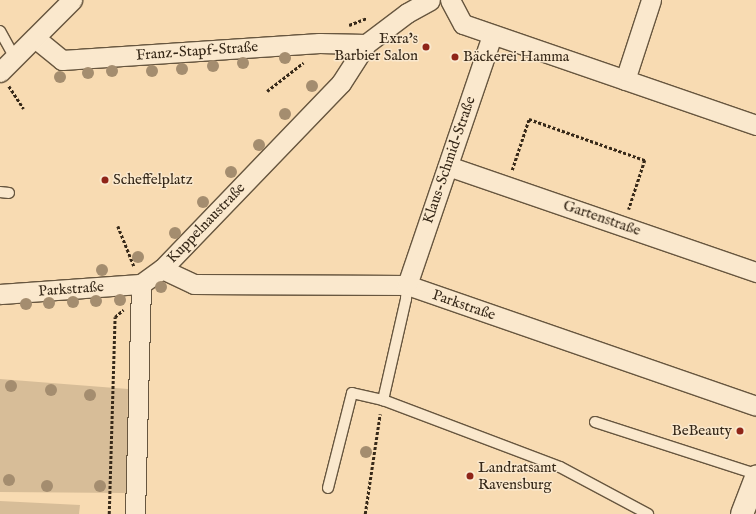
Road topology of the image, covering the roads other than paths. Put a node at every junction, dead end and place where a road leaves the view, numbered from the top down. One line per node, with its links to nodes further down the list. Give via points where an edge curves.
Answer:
1 (72, 0): 8 (street)
2 (430, 0): 5 (street, Kuppelnaustraße)
3 (450, 0): 7 (street, via 463,24)
4 (651, 0): 12 (street)
5 (404, 6): 9 (street, Kuppelnaustraße)
6 (0, 31): 10 (lane)
7 (492, 35): 12 (street); 14 (street, Klaus-Schmid-Straße)
8 (35, 38): 9 (street, Franz-Stapf-Straße, via 62,60 319,43); 10 (street)
9 (366, 44): 15 (street, Kuppelnaustraße, via 341,83)
10 (15, 58): 11 (street)
11 (3, 76)
12 (625, 80): 13 (street)
13 (756, 125)
14 (448, 166): 16 (street, Gartenstraße); 17 (street, Klaus-Schmid-Straße)
15 (162, 269): 17 (street, Parkstraße, via 194,284); 18 (street, Kuppelnaustraße)
16 (756, 272)
17 (407, 285): 20 (lane); 21 (street, Parkstraße)
18 (141, 288): 19 (street, Parkstraße); 25 (street)
19 (0, 294)
20 (383, 400): 24 (lane, via 352,393); 26 (lane, via 560,466)
21 (756, 406)
22 (595, 422): 23 (lane)
23 (756, 476): 27 (main road)
24 (328, 488)
25 (135, 514)
26 (648, 514)
27 (742, 514)

